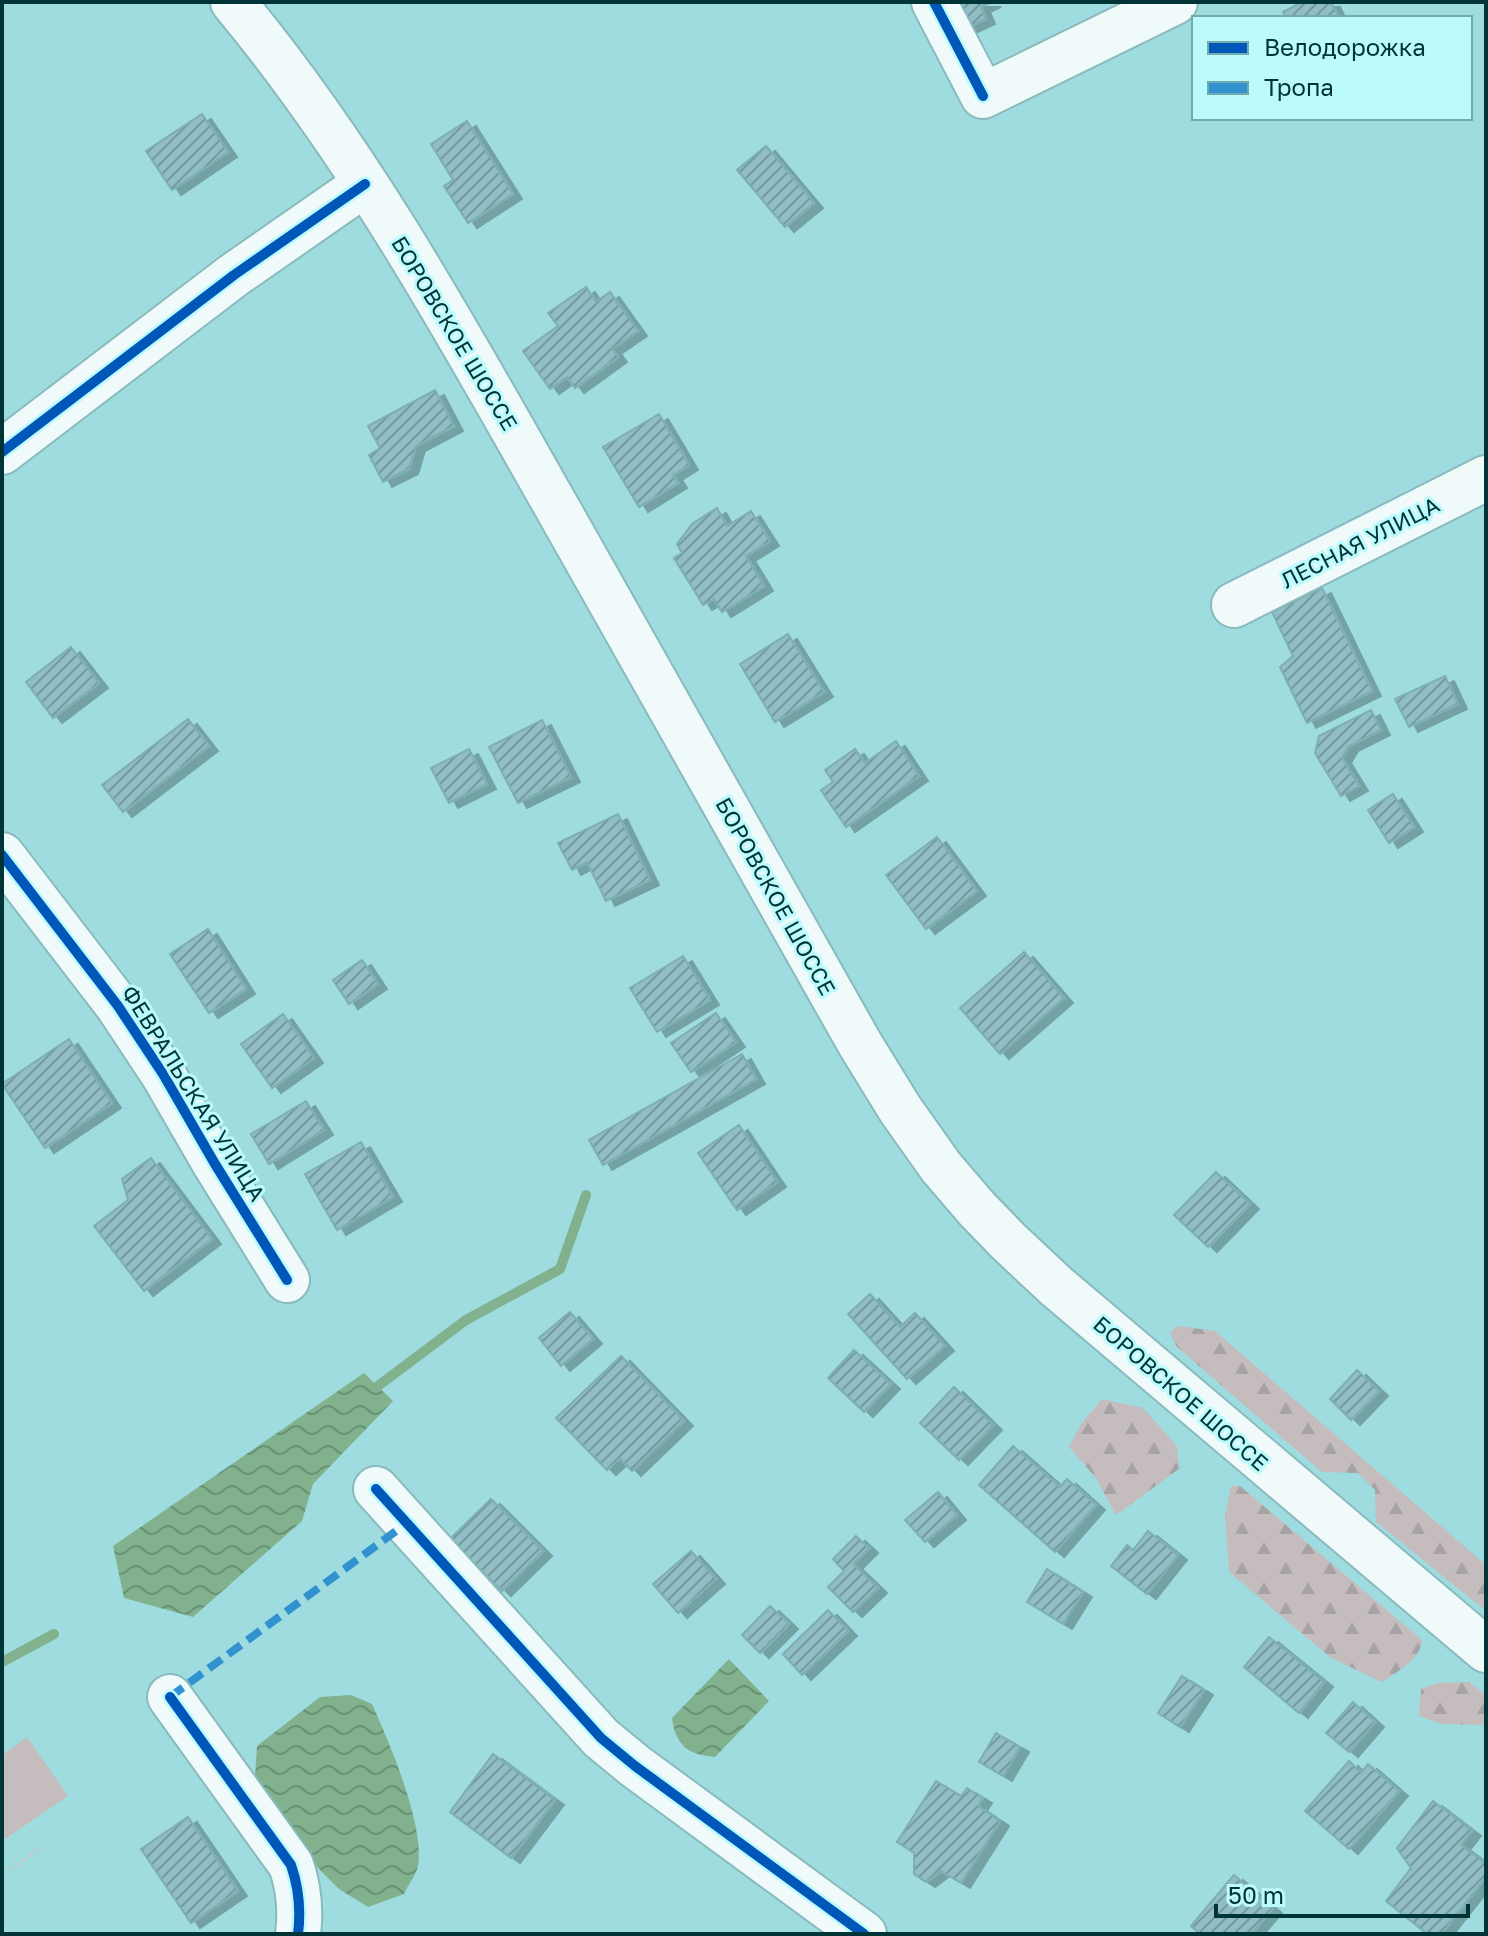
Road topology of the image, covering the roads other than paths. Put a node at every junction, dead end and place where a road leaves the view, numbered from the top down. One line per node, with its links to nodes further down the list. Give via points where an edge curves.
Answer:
1 (233, 2): 4 (main road, БОРОВСКОЕ ШОССЕ, via 281,61)
2 (934, 2): 3 (main road, via 983,96)
3 (1175, 2)
4 (365, 184): 5 (main road, via 234,275); 11 (main road, БОРОВСКОЕ ШОССЕ, via 470,354 860,1044 935,1158 977,1209 1056,1286)
5 (2, 452)
6 (1478, 495): 7 (main road, ЛЕСНАЯ УЛИЦА)
7 (1234, 605)
8 (2, 855): 9 (main road, ФЕВРАЛЬСКАЯ УЛИЦА, via 156,1062)
9 (287, 1280)
10 (376, 1489): 14 (main road, via 601,1738)
11 (1486, 1650)
12 (170, 1697): 13 (main road, via 291,1865 297,1881)
13 (298, 1934)
14 (864, 1934)

